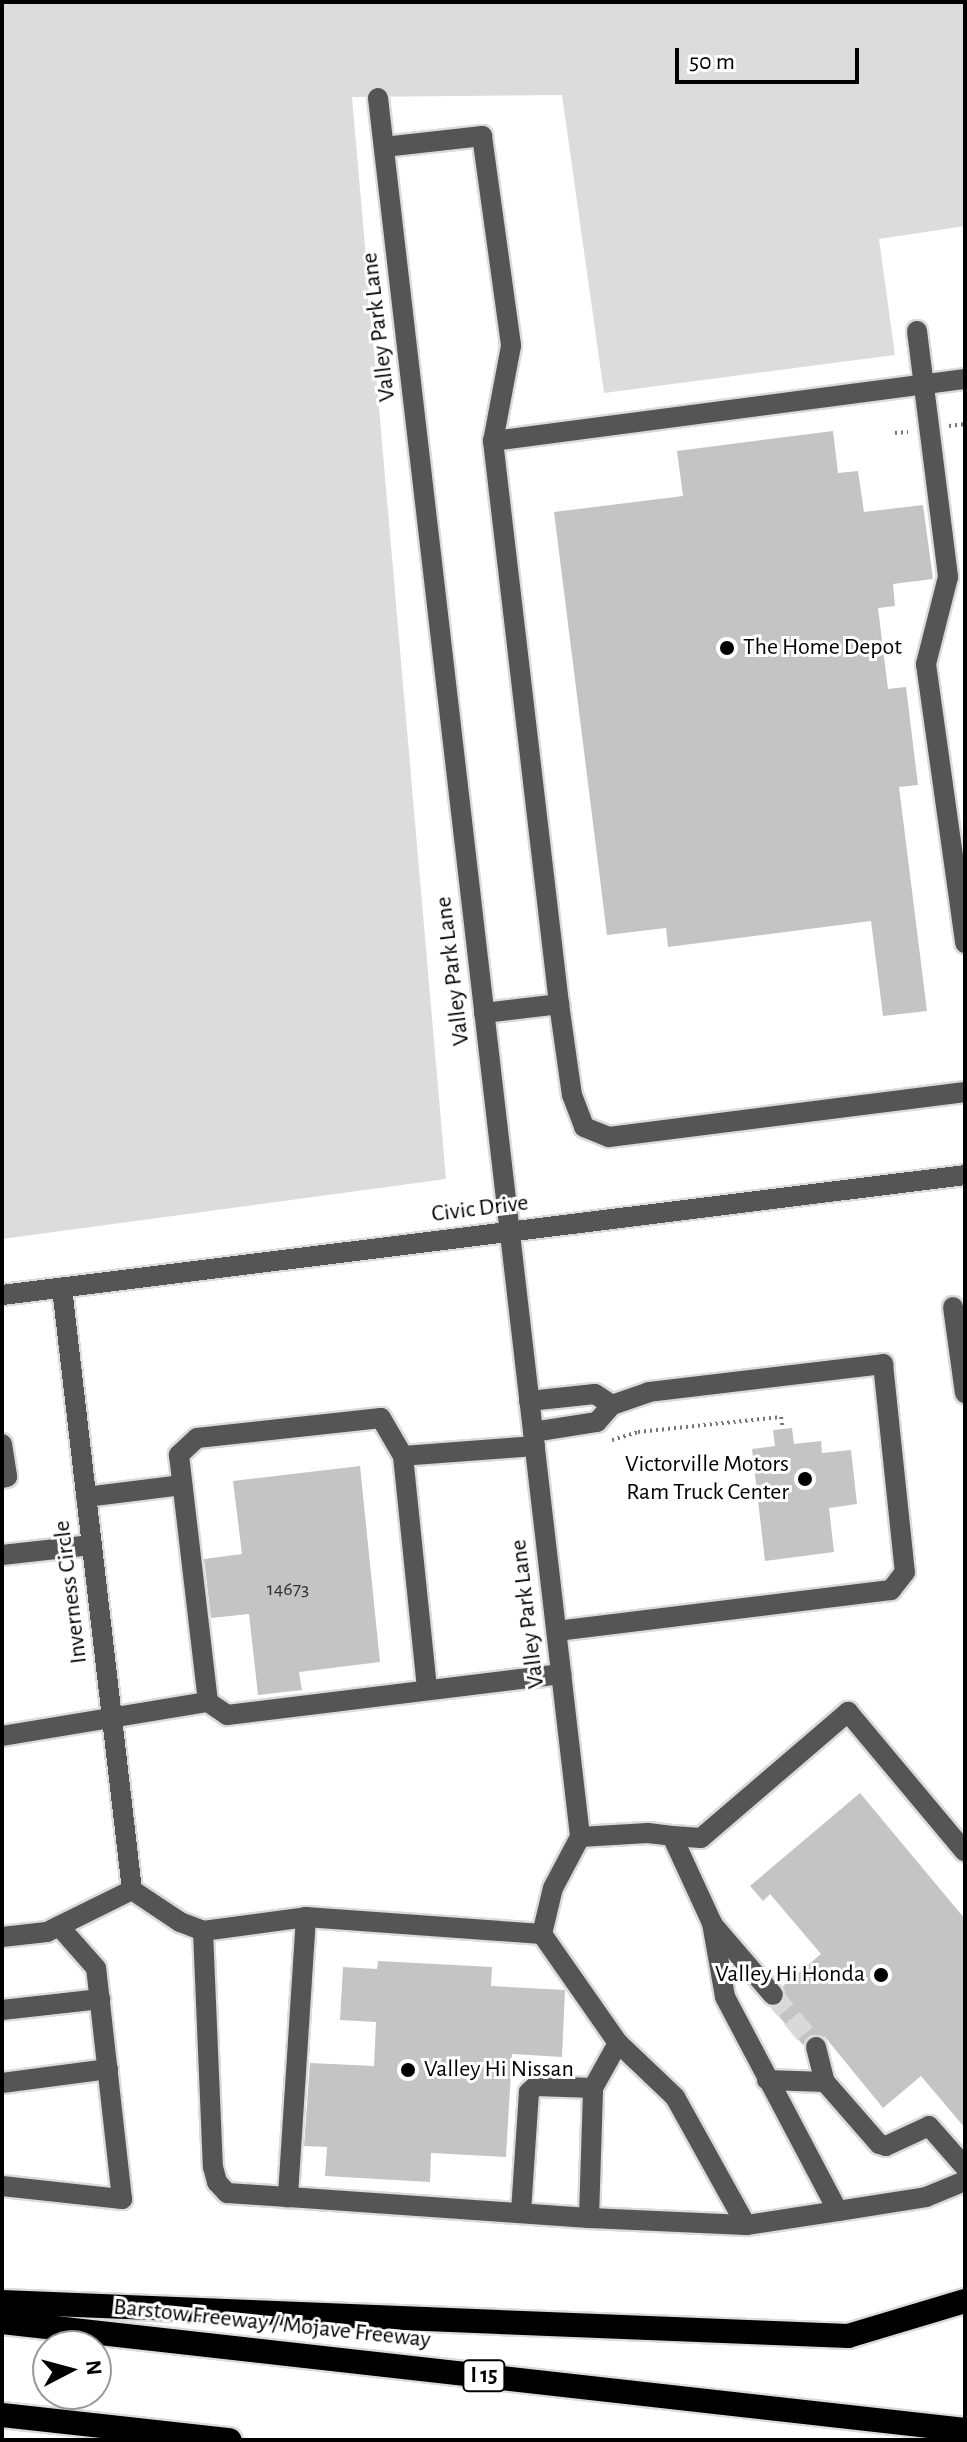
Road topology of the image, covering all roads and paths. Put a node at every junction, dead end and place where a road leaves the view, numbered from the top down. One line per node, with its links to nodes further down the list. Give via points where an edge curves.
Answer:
1 (378, 98): 2 (street, Valley Park Lane)
2 (384, 147): 6 (street, via 482,136 511,346); 9 (street, Valley Park Lane)
3 (917, 331): 5 (street)
4 (965, 379): 5 (street)
5 (925, 384): 6 (street); 7 (street, via 948,577 926,664)
6 (493, 441): 8 (street)
7 (965, 943)
8 (559, 1004): 9 (street); 10 (street, via 572,1095 584,1127 609,1137)
9 (484, 1013): 12 (street, Valley Park Lane)
10 (965, 1092)
11 (965, 1175): 12 (street, Civic Drive)
12 (509, 1231): 13 (street, Civic Drive); 17 (street, Valley Park Lane)
13 (62, 1288): 14 (street, Civic Drive); 26 (street, Inverness Circle)
14 (2, 1295)
15 (953, 1307): 16 (street)
16 (965, 1393)
17 (529, 1401): 18 (street, via 595,1394); 20 (street, Valley Park Lane)
18 (612, 1405): 20 (street, via 597,1422); 29 (street, via 649,1392 883,1364 905,1572 891,1590)
19 (783, 1429): 21 (path, via 781,1417)
20 (534, 1439): 23 (street); 29 (street, Valley Park Lane)
21 (608, 1440)
22 (2, 1444): 24 (street, via 7,1477)
23 (403, 1456): 25 (street, via 381,1418 197,1438 179,1455); 31 (street)
24 (2, 1478)
25 (182, 1485): 26 (street); 32 (street)
26 (86, 1497): 27 (street, Inverness Circle)
27 (91, 1545): 28 (street); 33 (street, Inverness Circle)
28 (2, 1555)
29 (557, 1631): 30 (street, Valley Park Lane)
30 (562, 1674): 31 (street); 36 (street, Valley Park Lane)
31 (427, 1688): 32 (street, via 227,1715)
32 (208, 1702): 33 (street)
33 (112, 1717): 34 (street); 38 (street, Inverness Circle)
34 (2, 1736)
35 (672, 1836): 36 (street); 37 (street, via 701,1838 848,1712); 40 (street)
36 (580, 1837): 43 (street, via 553,1888)
37 (965, 1852)
38 (132, 1890): 41 (street); 42 (street)
39 (306, 1917): 42 (street); 43 (street); 58 (street)
40 (712, 1923): 45 (street); 51 (street, via 725,1997)
41 (59, 1926): 44 (street); 46 (street, via 96,1968)
42 (203, 1931): 58 (street, via 217,2182 227,2193)
43 (542, 1934): 48 (street)
44 (2, 1937)
45 (773, 1995)
46 (100, 1999): 47 (street); 50 (street)
47 (2, 2010)
48 (618, 2043): 54 (street); 62 (street, via 675,2097)
49 (816, 2047): 52 (street)
50 (108, 2069): 53 (street); 57 (street, via 122,2199)
51 (767, 2080): 52 (street); 59 (street)
52 (825, 2082): 55 (street, via 879,2144 894,2145 929,2126)
53 (2, 2083)
54 (593, 2088): 60 (street, via 536,2086 529,2092); 61 (street)
55 (965, 2167)
56 (965, 2181): 59 (street, via 926,2197)
57 (2, 2186)
58 (288, 2197): 60 (street)
59 (838, 2211): 62 (street)
60 (521, 2212): 61 (street)
61 (589, 2218): 62 (street)
62 (746, 2225)
63 (965, 2301): 64 (highway, via 848,2336)
64 (2, 2302)
65 (2, 2322): 67 (highway, Barstow Freeway / Mojave Freeway / I 15)
66 (2, 2415): 68 (highway)
67 (965, 2430)
68 (230, 2440)

